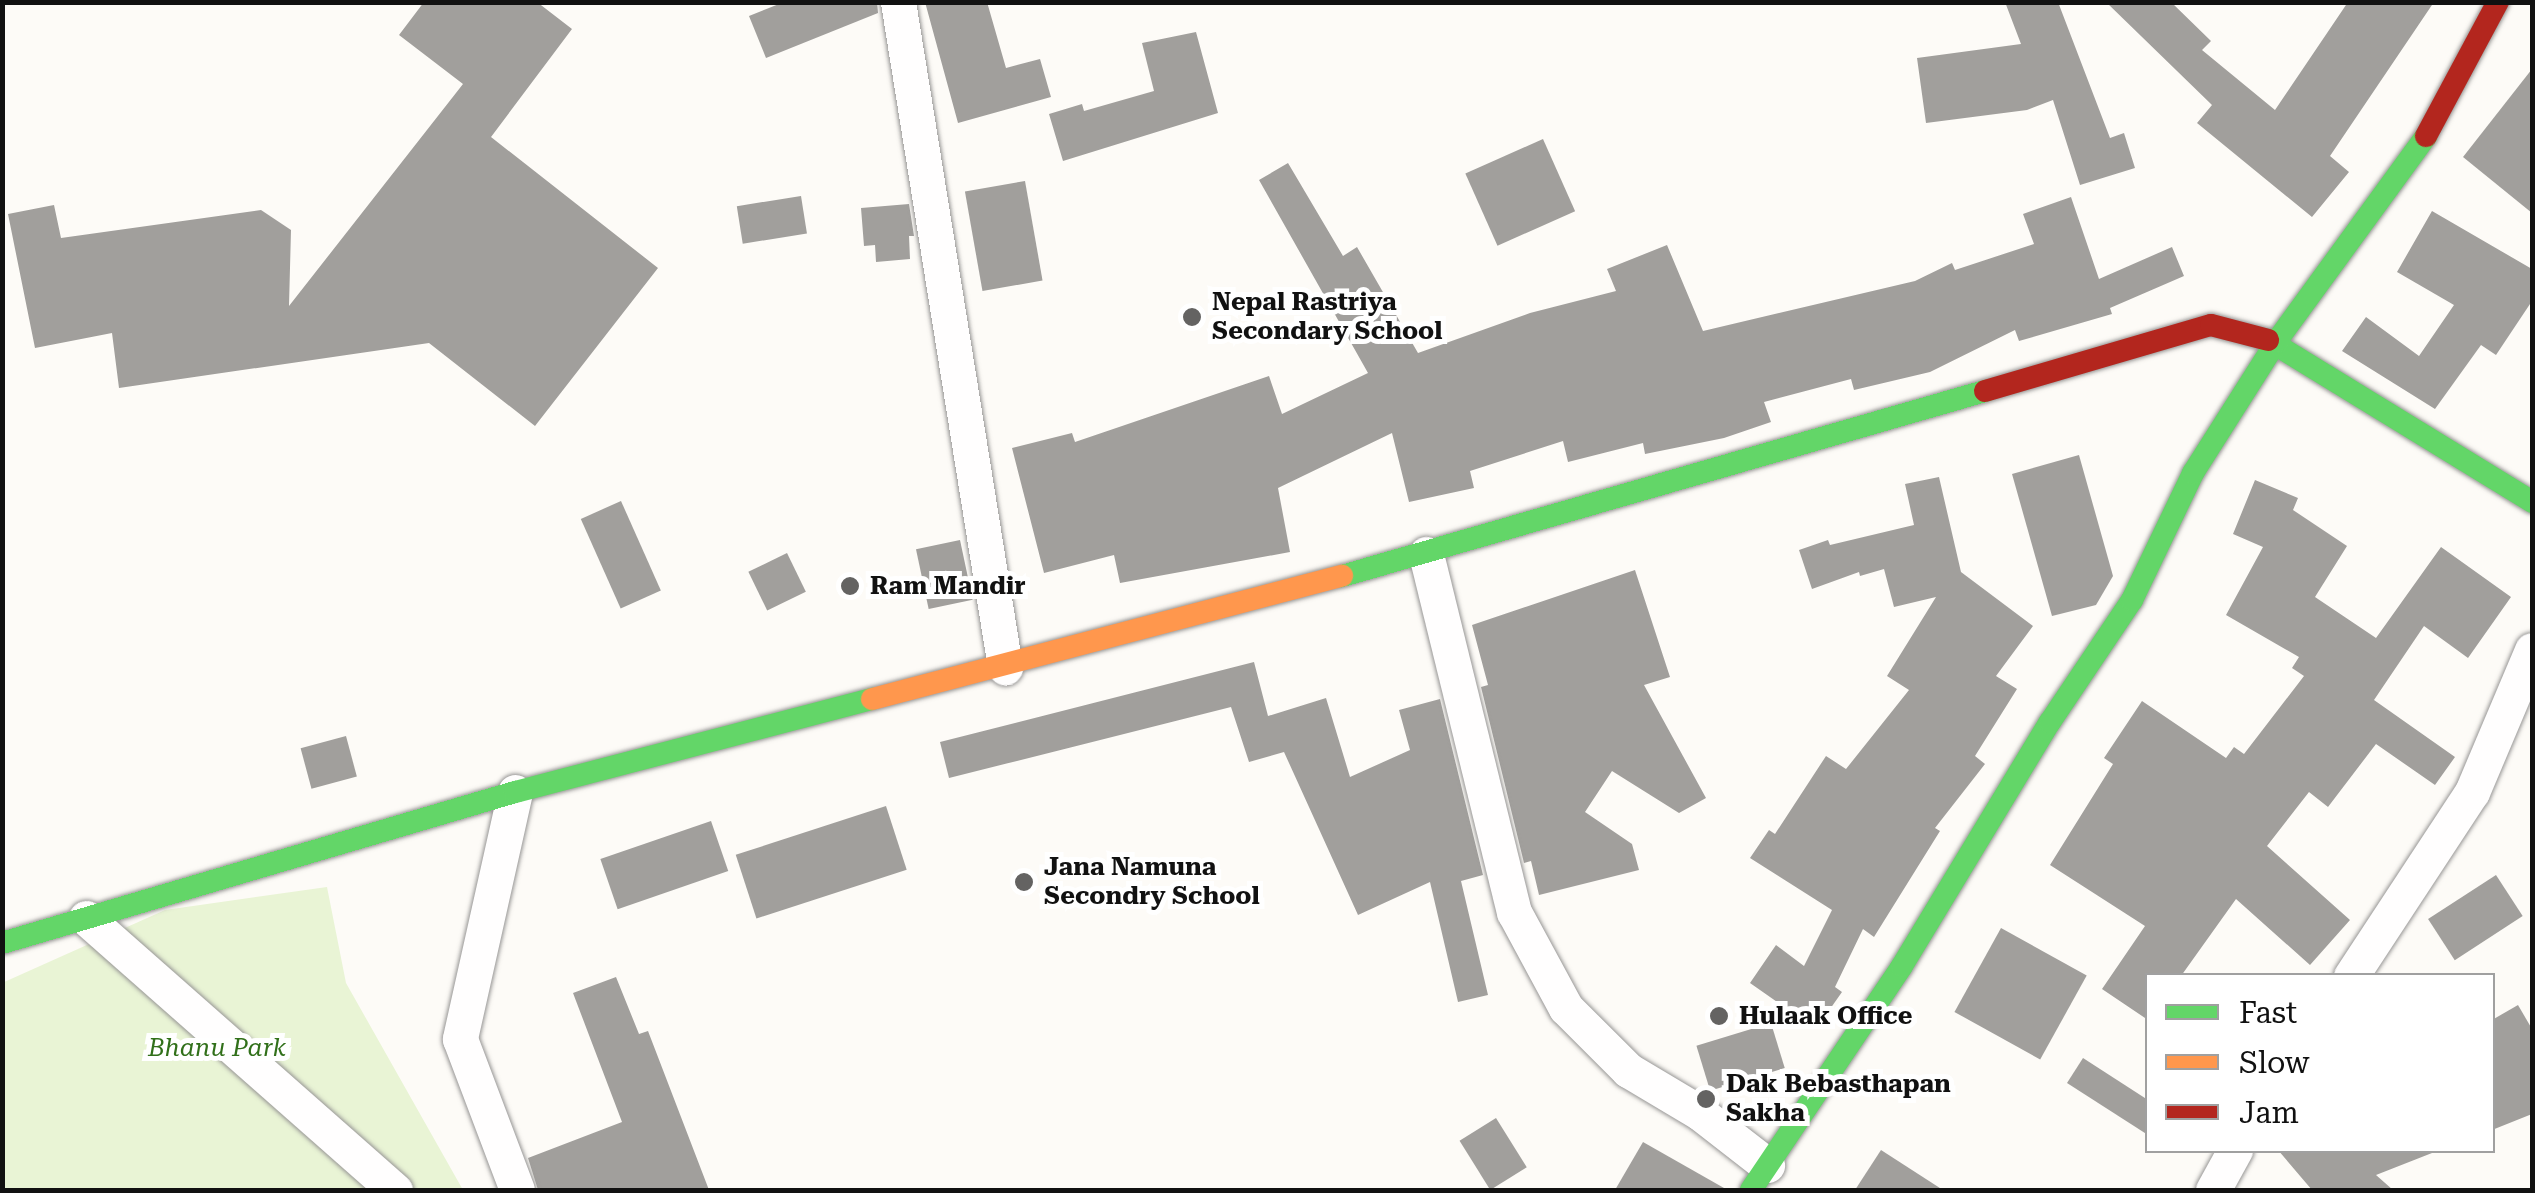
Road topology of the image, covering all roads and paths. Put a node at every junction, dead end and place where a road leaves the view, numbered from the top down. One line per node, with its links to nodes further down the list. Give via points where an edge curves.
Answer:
1 (898, 2): 7 (street)
2 (2498, 2): 3 (street, via 2420,148)
3 (2276, 342): 4 (street); 5 (street, via 2211,325); 13 (street, via 2192,473 2132,600 1902,966)
4 (2532, 502)
5 (1426, 554): 7 (street); 13 (street, via 1514,912 1566,1008 1628,1070 1700,1113)
6 (2532, 650): 11 (street, via 2472,792)
7 (1005, 668): 8 (street)
8 (515, 792): 9 (street); 16 (street, via 460,1038)
9 (86, 918): 10 (street); 15 (street)
10 (2, 943)
11 (2352, 973)
12 (2234, 1153): 14 (street)
13 (1759, 1178)
14 (2219, 1188)
15 (394, 1190)
16 (516, 1190)

